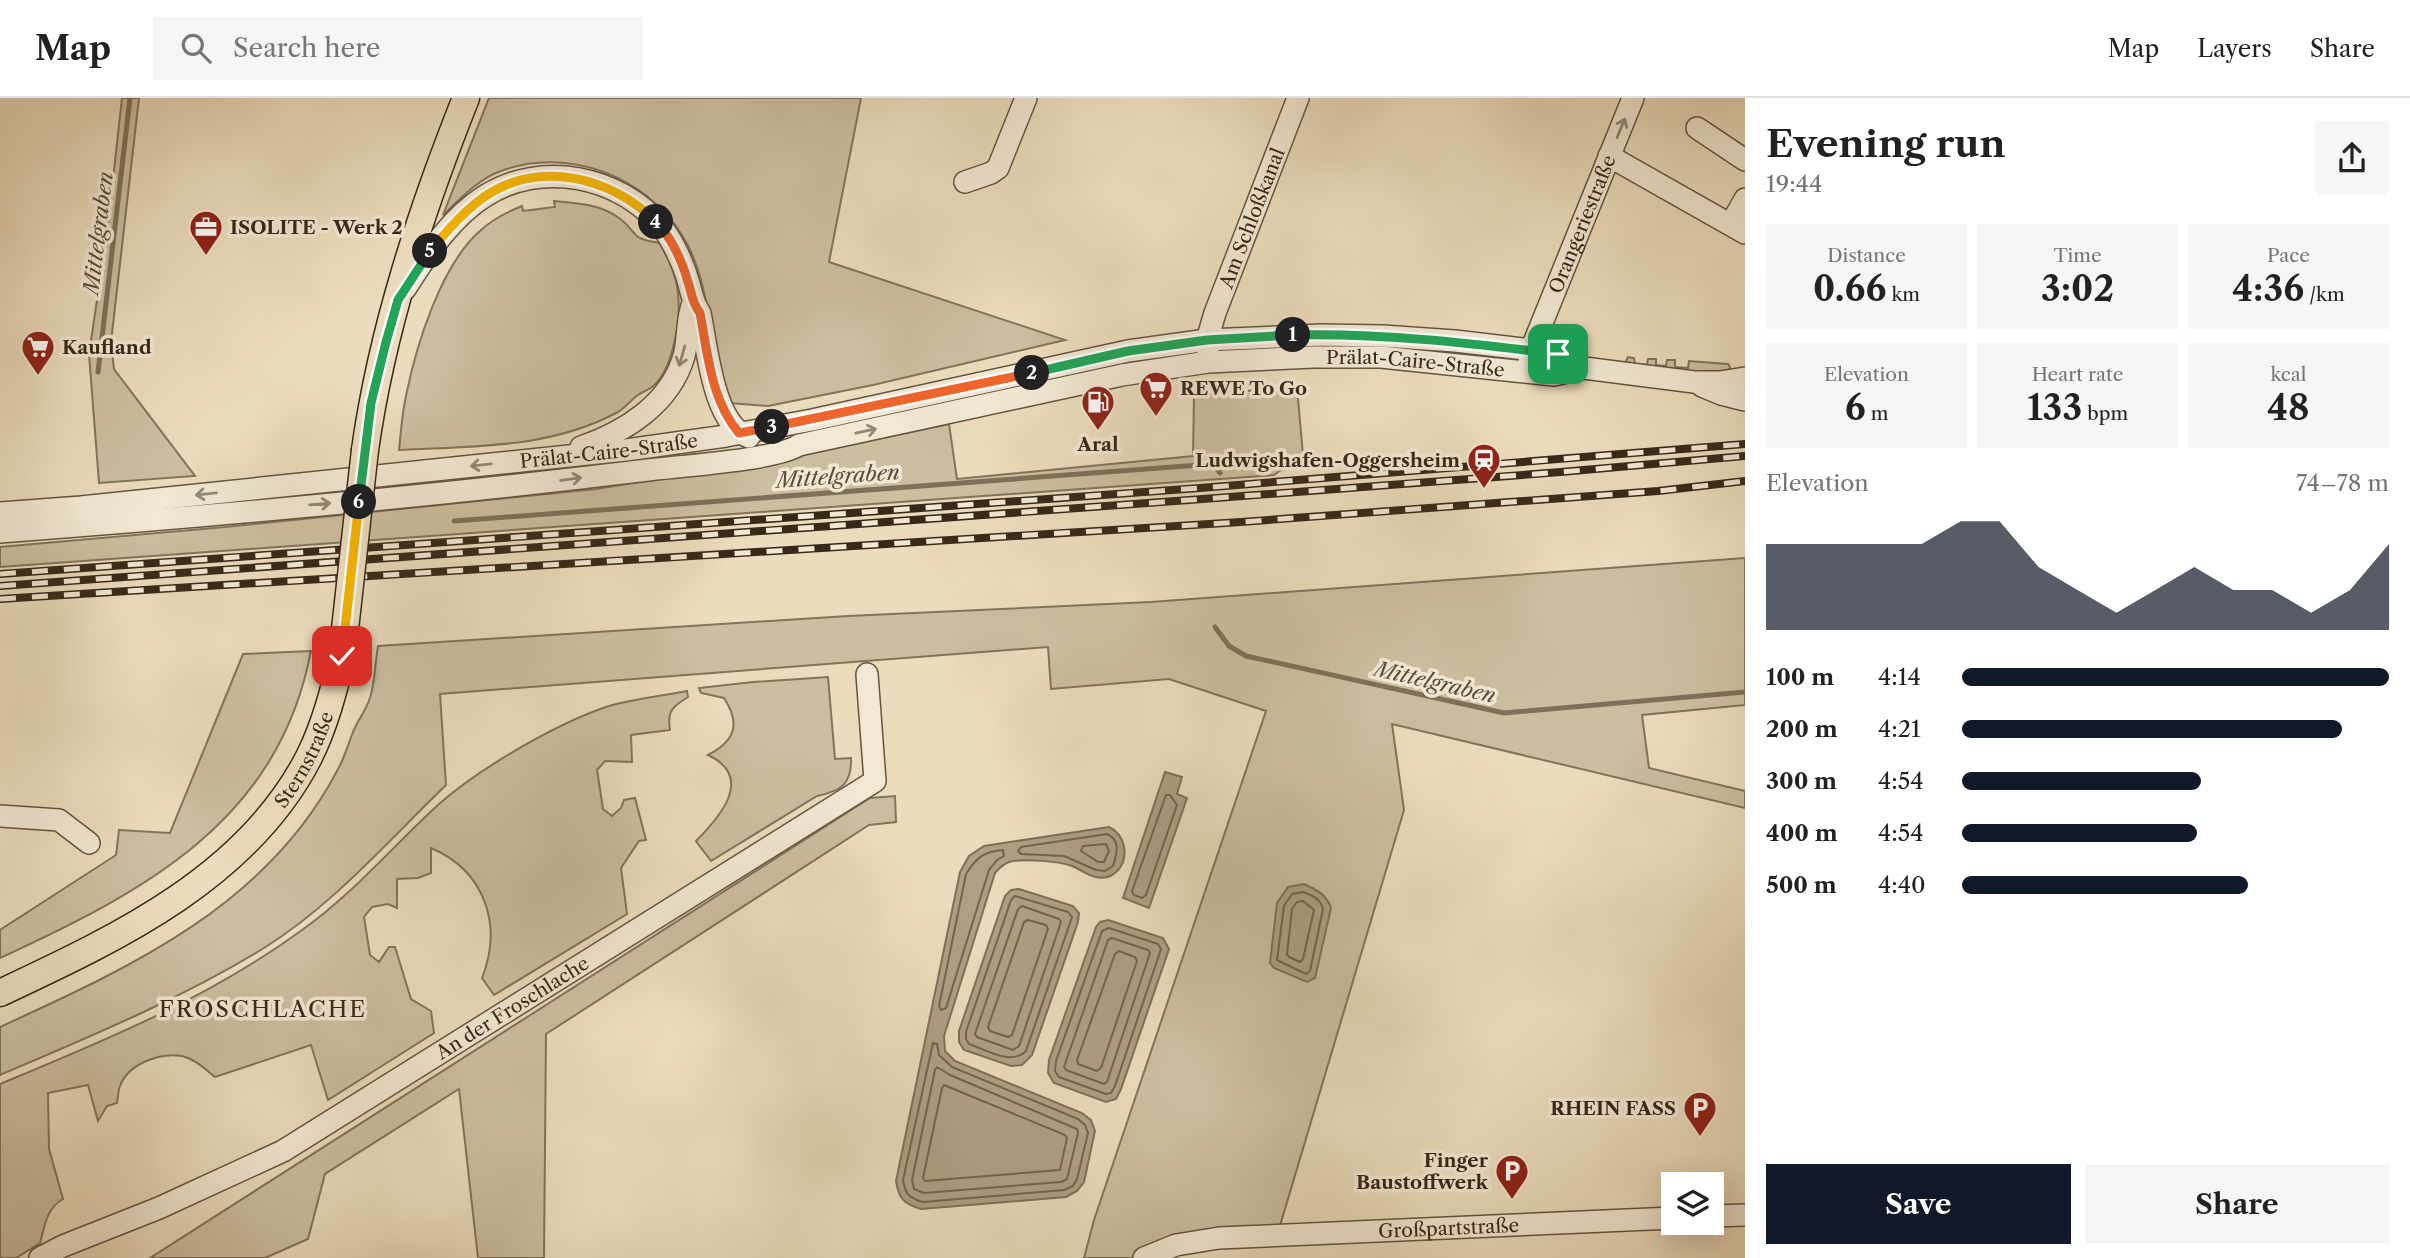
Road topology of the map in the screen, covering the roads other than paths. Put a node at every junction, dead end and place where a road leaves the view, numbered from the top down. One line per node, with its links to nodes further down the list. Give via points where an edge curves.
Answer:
1 (466, 98): 11 (main road, Sternstraße, via 428,196)
2 (1026, 98): 8 (street, via 998,168)
3 (1298, 98): 13 (street, Am Schloßkanal)
4 (1633, 98): 6 (street, Orangeriestraße, one-way to 4)
5 (1697, 128): 7 (street)
6 (1609, 156): 10 (street); 14 (street, Orangeriestraße)
7 (1745, 160)
8 (965, 181)
9 (1745, 200): 10 (street)
10 (1738, 228)
11 (398, 300): 12 (street, via 428,253 486,196 553,176 608,186 640,206 662,228 679,257); 32 (main road, Sternstraße, bridge, via 371,403 342,656 330,704 309,757 257,832 202,881 146,919)
12 (692, 303): 22 (street, via 700,313 717,394); 24 (street, one-way to 24, via 683,357 656,403 624,429)
13 (1207, 340): 14 (street, Prälat-Caire-Straße, via 1383,336); 15 (street); 20 (street, Prälat-Caire-Straße, via 1128,351)
14 (1531, 350): 16 (street, Prälat-Caire-Straße, via 1558,354); 17 (street, Orangeriestraße)
15 (1208, 362): 17 (street, Prälat-Caire-Straße, via 1381,357); 20 (street, Prälat-Caire-Straße)
16 (1584, 368): 17 (street, Prälat-Caire-Straße, via 1554,375); 19 (street, Prälat-Caire-Straße)
17 (1528, 372)
18 (1745, 378): 19 (street, Prälat-Caire-Straße)
19 (1694, 382): 21 (street, Prälat-Caire-Straße)
20 (1024, 386): 22 (street, Prälat-Caire-Straße); 23 (street, Prälat-Caire-Straße, one-way to 20)
21 (1745, 400)
22 (739, 433): 23 (street, via 765,442); 24 (street, Prälat-Caire-Straße)
23 (799, 445): 25 (street, Prälat-Caire-Straße, one-way to 23, via 564,480 755,457)
24 (549, 457): 25 (street, Prälat-Caire-Straße, one-way to 25)
25 (251, 500): 27 (street, Prälat-Caire-Straße)
26 (0, 513): 27 (street, Prälat-Caire-Straße)
27 (82, 516): 28 (street, Prälat-Caire-Straße)
28 (0, 532)
29 (867, 674): 36 (street, An der Froschlache, via 875,781 283,1151)
30 (0, 816): 31 (street, via 59,820)
31 (89, 843)
32 (0, 993)
33 (1745, 1215): 34 (street)
34 (1724, 1216)
35 (1661, 1219): 37 (street, Großpartstraße, via 1219,1238 1176,1245)
36 (40, 1258)
37 (1144, 1258)

